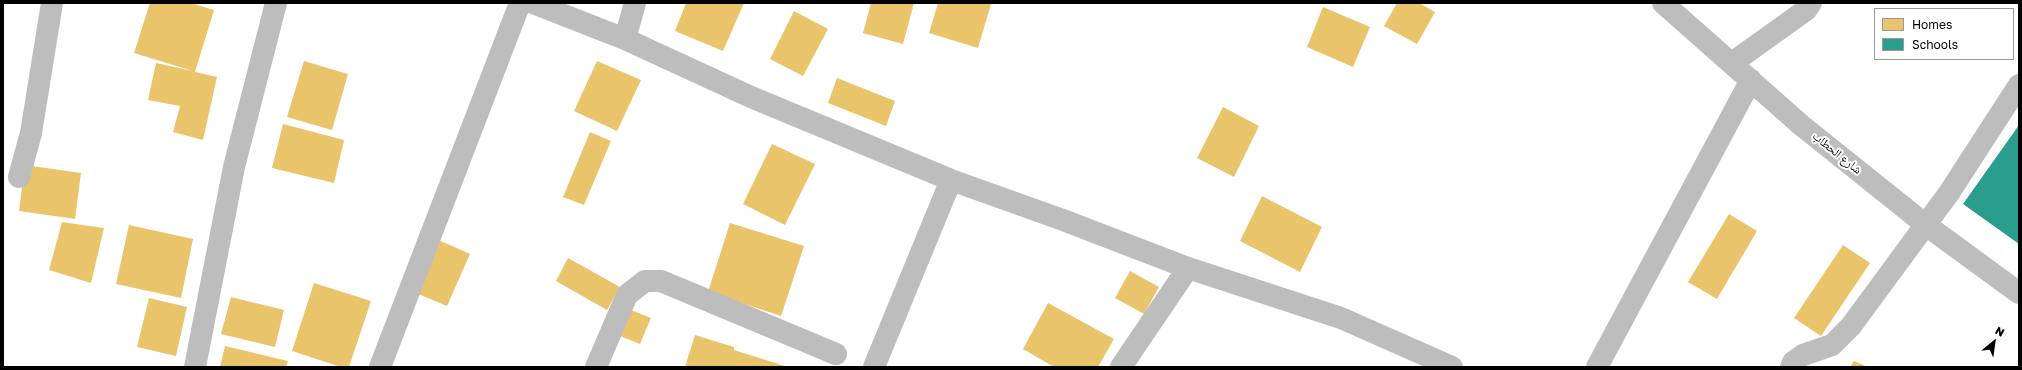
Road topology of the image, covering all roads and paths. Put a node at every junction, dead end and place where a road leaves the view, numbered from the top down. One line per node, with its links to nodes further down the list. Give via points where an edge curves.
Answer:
1 (52, 3): 12 (street, via 31,133)
2 (276, 3): 18 (street, via 234,167)
3 (520, 3): 19 (street)
4 (533, 3): 8 (street)
5 (635, 3): 8 (street)
6 (1663, 3): 9 (street, شارع الحطاب)
7 (1811, 3): 9 (street, via 1806,10)
8 (625, 39): 13 (street, via 751,97)
9 (1732, 63): 10 (street, شارع الحطاب)
10 (1751, 80): 14 (street, شارع الحطاب, via 1801,125); 24 (street)
11 (2019, 85): 14 (street)
12 (19, 177)
13 (951, 180): 15 (street); 21 (street)
14 (1926, 226): 16 (street, شارع الحطاب); 25 (street, via 1851,326 1832,345 1803,355 1793,362)
15 (1188, 268): 22 (street); 23 (street, via 1341,318)
16 (2019, 293)
17 (836, 354): 20 (street, via 661,281 645,281 627,295)
18 (195, 367)
19 (380, 367)
20 (596, 367)
21 (874, 367)
22 (1121, 367)
23 (1452, 367)
24 (1597, 367)
25 (1791, 367)

